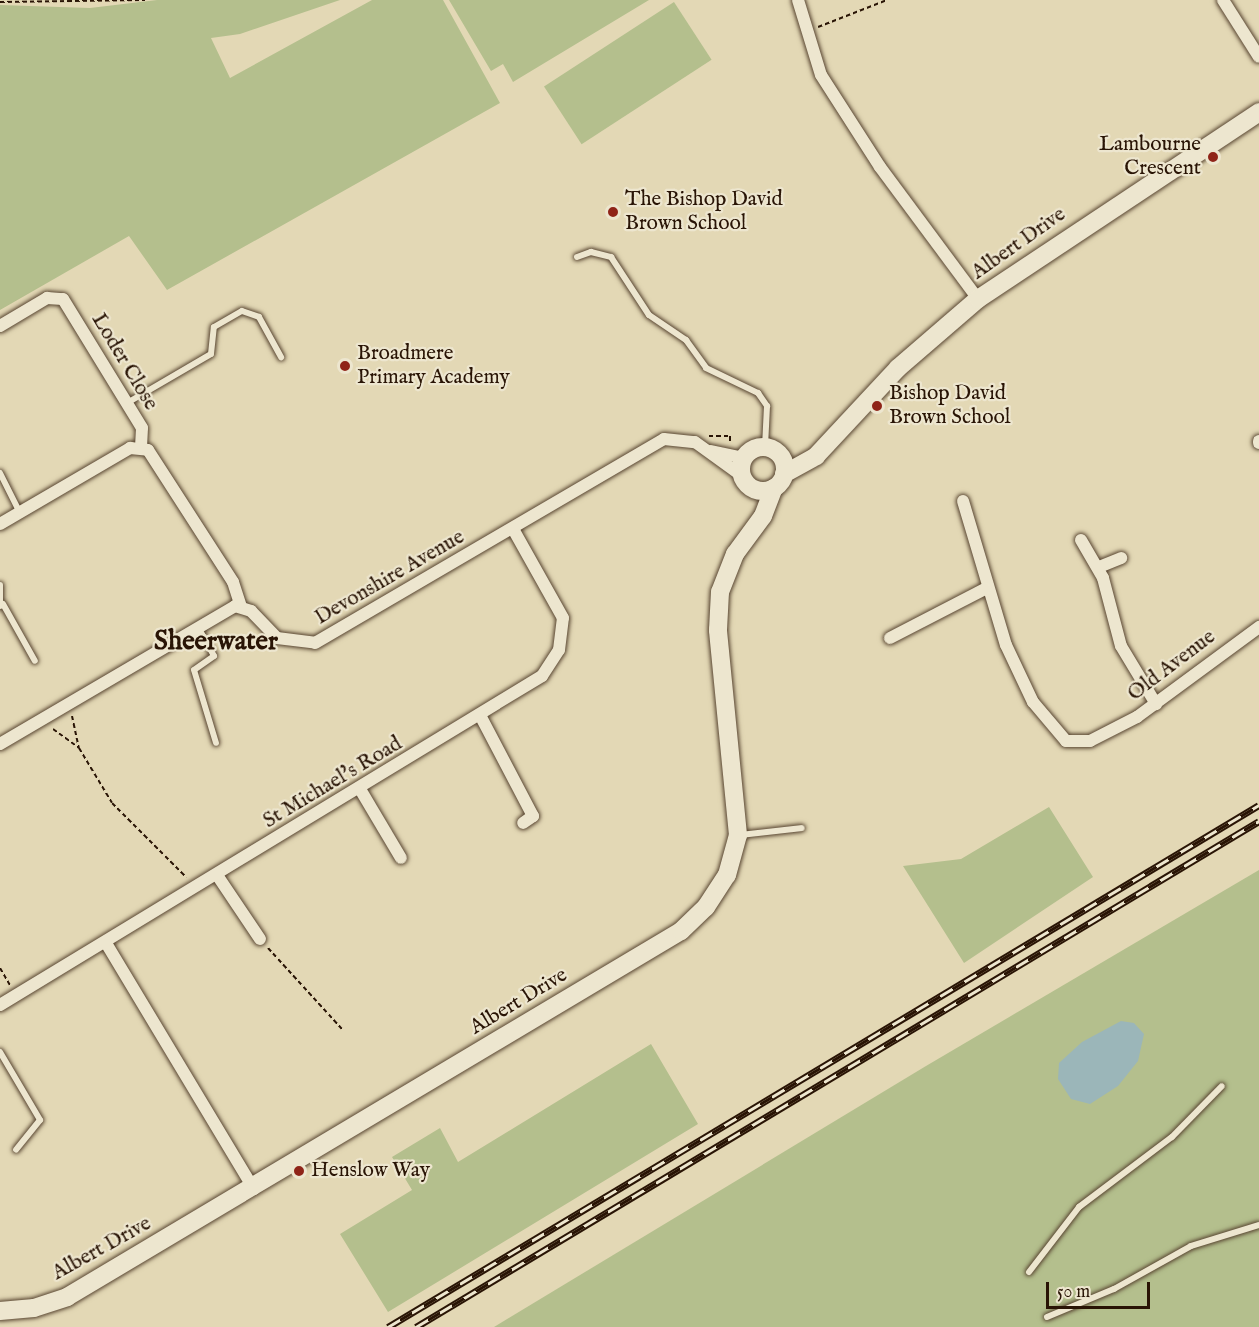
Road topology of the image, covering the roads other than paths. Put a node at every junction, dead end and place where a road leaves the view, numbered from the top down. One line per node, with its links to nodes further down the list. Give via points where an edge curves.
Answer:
1 (798, 0): 6 (street, via 804,31 821,75 880,167)
2 (1222, 0): 3 (street)
3 (1259, 57)
4 (1259, 112): 6 (street, Albert Drive)
5 (577, 257): 10 (lane, via 591,252 611,257 649,315 686,340 706,368 758,393 767,406)
6 (978, 299): 15 (street, Albert Drive, via 898,368 826,441)
7 (0, 326): 9 (street, Loder Close, via 47,298 63,298)
8 (281, 357): 9 (lane, via 259,317 242,311 214,327 211,354)
9 (127, 404): 11 (street, Loder Close, via 142,428)
10 (765, 447): 13 (street); 15 (street)
11 (141, 448): 18 (street, via 130,448); 28 (street, Devonshire Avenue, via 154,454 233,582)
12 (711, 451): 13 (street, Devonshire Avenue); 13 (street, Devonshire Avenue); 21 (street, Devonshire Avenue, via 698,443 664,439)
13 (742, 467): 16 (street)
14 (0, 473): 18 (lane)
15 (781, 474): 16 (street); 20 (street, Albert Drive, via 763,516)
16 (754, 490): 20 (street, Albert Drive)
17 (963, 501): 26 (street, Old Avenue)
18 (20, 513): 19 (street)
19 (0, 524)
20 (753, 525): 40 (street, Albert Drive, via 731,564 718,608)
21 (513, 529): 28 (street, Devonshire Avenue, via 315,643 277,638); 34 (street, St Michael's Road, via 560,607 562,640 542,676)
22 (1082, 540): 24 (street)
23 (1121, 558): 24 (street)
24 (1099, 567): 33 (street, via 1121,646)
25 (0, 585): 27 (lane)
26 (985, 589): 31 (street); 33 (street, Old Avenue, via 1033,702 1062,739 1090,741)
27 (1, 605): 32 (lane)
28 (241, 606): 29 (street)
29 (197, 626): 35 (lane, via 214,656 194,670); 36 (street)
30 (1259, 627): 33 (street, Old Avenue)
31 (890, 638)
32 (35, 661)
33 (1156, 704)
34 (481, 717): 37 (street, St Michael's Road); 38 (street, via 533,816)
35 (216, 743)
36 (0, 744)
37 (360, 789): 41 (street); 42 (street, St Michael's Road)
38 (523, 823)
39 (802, 828): 40 (lane)
40 (738, 835): 49 (street, Albert Drive, via 718,891 681,931)
41 (401, 858)
42 (217, 874): 43 (street); 44 (street, St Michael's Road)
43 (260, 939)
44 (106, 943): 45 (street, St Michael's Road); 49 (street)
45 (0, 1005)
46 (0, 1052): 48 (lane, via 40,1120)
47 (1222, 1086): 51 (lane, via 1172,1137 1079,1207)
48 (16, 1150)
49 (254, 1188): 52 (street, Albert Drive, via 67,1297 34,1308)
50 (1259, 1225): 53 (lane, via 1191,1246 1114,1289)
51 (1029, 1272)
52 (0, 1311)
53 (1047, 1317)

